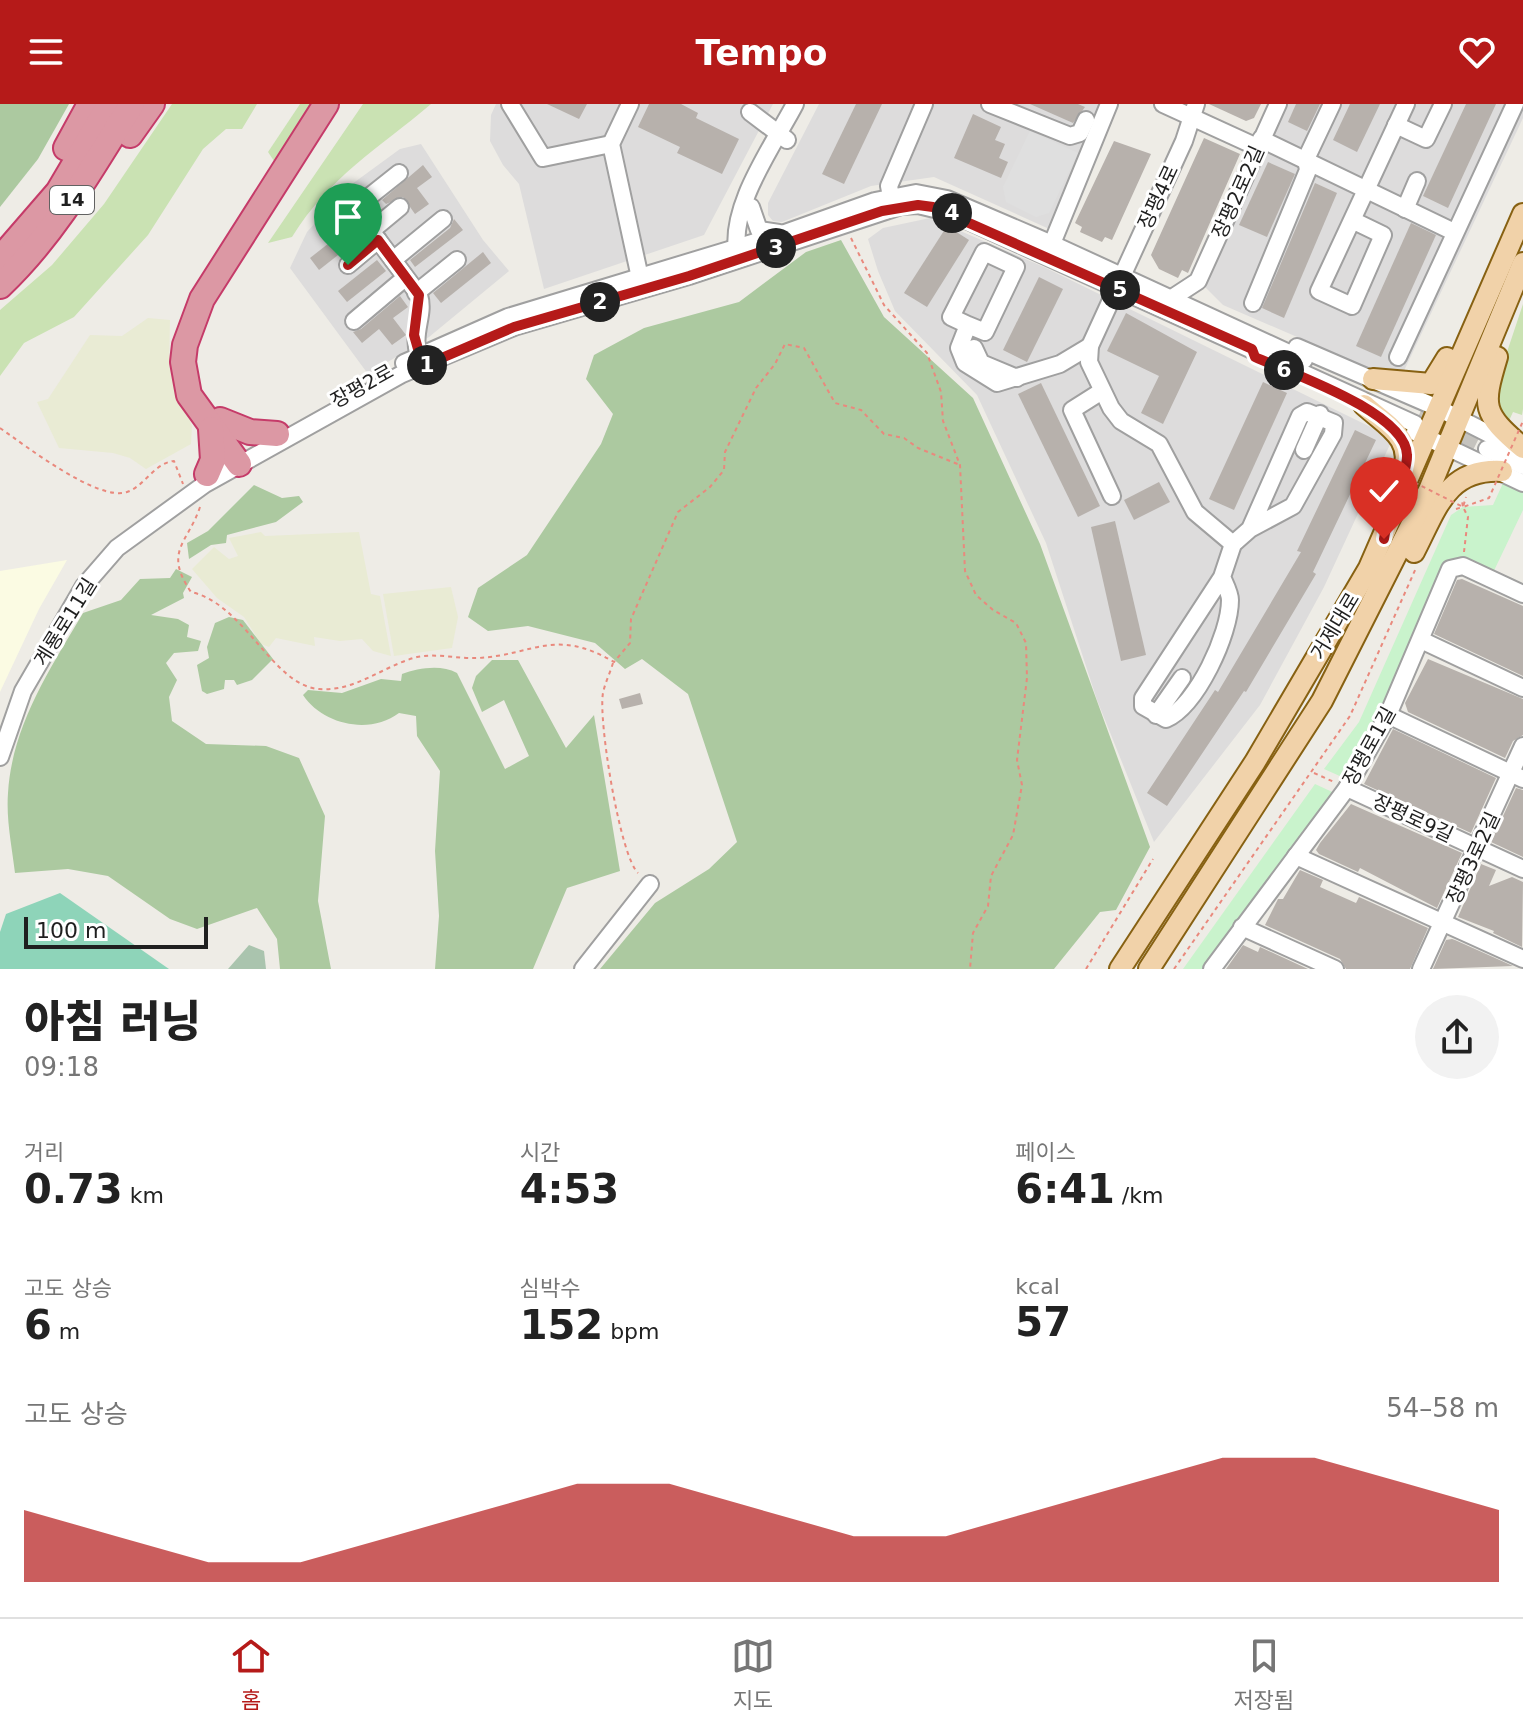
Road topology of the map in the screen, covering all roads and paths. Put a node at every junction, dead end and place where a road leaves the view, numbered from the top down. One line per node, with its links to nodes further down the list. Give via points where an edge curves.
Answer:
1 (90, 104): 42 (highway, via 55,169)
2 (110, 104): 45 (highway, 14, via 58,192)
3 (132, 104): 48 (highway, 14)
4 (152, 104): 48 (highway, via 70,220)
5 (326, 104): 75 (highway, via 190,322 183,362 189,395)
6 (342, 104): 75 (highway, via 204,326 196,373)
7 (510, 104): 26 (street, via 543,158)
8 (630, 104): 26 (street)
9 (795, 104): 24 (street)
10 (806, 104): 24 (street)
11 (924, 104): 31 (street, via 889,186)
12 (990, 104): 22 (street, via 1070,136 1080,133)
13 (1109, 104): 43 (street)
14 (1163, 104): 20 (street)
15 (1278, 104): 25 (street, 장평2로2길)
16 (1332, 104): 27 (street)
17 (1406, 104): 23 (street)
18 (1443, 104): 23 (street, via 1426,139)
19 (1515, 104): 39 (street)
20 (1193, 110): 25 (street); 53 (street, 장평4로, via 1184,141)
21 (750, 112): 24 (street)
22 (1086, 120)
23 (1396, 125): 30 (street)
24 (783, 137): 33 (street)
25 (1259, 143): 27 (street); 54 (street, 장평2로2길)
26 (611, 144): 55 (street)
27 (1306, 159): 30 (street); 59 (street, via 1308,170)
28 (399, 173): 41 (street, via 365,200 368,204 358,213)
29 (1417, 181): 34 (street)
30 (1367, 189): 34 (street); 37 (street)
31 (892, 202): 38 (street, 장평2로); 40 (street, 장평2로); 43 (street, 장평2로, via 931,194)
32 (400, 207): 41 (street)
33 (747, 207): 40 (street, via 759,230); 44 (street); 50 (street, via 720,240 685,256)
34 (1405, 209): 39 (street)
35 (1523, 214): 51 (main road, 거제대로)
36 (443, 219): 46 (street)
37 (1352, 220): 37 (street, via 1319,291 1352,306 1383,235)
38 (846, 226): 44 (street, 장평2로); 82 (path, via 884,305 927,353)
39 (1454, 232): 66 (street)
40 (785, 233): 44 (street, 장평2로)
41 (374, 235): 46 (street); 49 (street)
42 (0, 241)
43 (1050, 250): 53 (street, 장평2로)
44 (743, 252): 50 (street, 장평2로); 55 (street, 장평2로)
45 (0, 259)
46 (393, 260): 52 (street)
47 (457, 260): 57 (street)
48 (27, 261): 56 (highway, 14)
49 (348, 265)
50 (679, 265): 55 (street, 장평2로)
51 (1513, 268): 70 (main road, via 1485,277 1431,384); 72 (main road, 거제대로); 73 (main road, 거제대로); 80 (main road, via 1519,286 1486,407)
52 (405, 278): 57 (street); 61 (street)
53 (1119, 281): 58 (street, 장평2로); 63 (street, 장평2로); 64 (street, 장평4로)
54 (1198, 281): 58 (street); 60 (street)
55 (641, 283): 67 (street, 장평2로)
56 (0, 286)
57 (416, 293): 67 (street, via 421,302 414,335)
58 (1172, 298): 60 (street, 장평2로)
59 (1253, 303)
60 (1203, 313): 63 (street, 장평2로)
61 (354, 321)
62 (968, 325): 62 (street, via 985,332 1016,267 984,252 951,317); 68 (street, via 959,348 965,363 997,383)
63 (1255, 344): 70 (street, via 1255,357); 70 (street, via 1268,335)
64 (1090, 346): 68 (street); 69 (street, via 1089,362)
65 (974, 348): 68 (street, via 981,363)
66 (1398, 357)
67 (421, 361): 77 (street, 장평2로); 81 (street, 장평2로)
68 (1018, 379)
69 (1102, 391): 91 (street, via 1072,410); 97 (street, via 1121,421 1159,444 1195,512)
70 (1374, 397): 73 (street); 73 (street); 85 (main road, via 1408,456)
71 (1320, 414): 79 (street); 95 (street, via 1300,416); 95 (street, via 1334,423 1333,434 1308,483 1293,506)
72 (1460, 418): 73 (street); 78 (main road, 거제대로); 80 (street)
73 (1424, 421): 78 (street); 96 (main road, 거제대로)
74 (1523, 421): 93 (path, bridge, via 1489,498)
75 (216, 425): 77 (highway); 81 (highway); 87 (highway, via 213,460)
76 (0, 428): 90 (path, via 114,495 131,491 165,462 174,461)
77 (277, 434): 81 (street, 장평2로)
78 (1447, 448): 84 (street); 89 (main road, 거제대로)
79 (1304, 450)
80 (1523, 450)
81 (242, 458): 87 (street, 장평2로)
82 (960, 465): 104 (path, via 884,434 861,410 835,403 804,348 785,344 725,452 724,470 678,512 631,619 630,643); 124 (path, via 965,571 976,595 1016,623 1026,643 1027,666 1017,760 1022,785 1013,835 991,876 988,906 973,933)
83 (1523, 466): 86 (street, via 1485,453)
84 (1502, 471): 88 (street); 102 (main road, via 1476,471 1451,487 1394,589)
85 (1394, 472): 89 (path, bridge); 96 (main road)
86 (1523, 476)
87 (204, 479): 90 (street, 계룡로11길); 111 (street, 계룡로11길, via 117,548 84,586 23,691)
88 (1523, 483)
89 (1429, 490): 93 (path, bridge); 102 (main road, 거제대로)
90 (189, 495): 104 (path, via 201,508 179,543 178,573 191,592 207,595 242,621 263,652 316,690 342,689 418,657 480,658 562,643); 109 (street, 계룡로11길, via 110,544 76,582 15,687)
91 (1112, 496)
92 (1466, 496): 93 (path)
93 (1463, 507): 94 (path); 99 (path, via 1468,517)
94 (1446, 510)
95 (1250, 529): 97 (street)
96 (1384, 539): 126 (main road, 거제대로, via 1255,762)
97 (1233, 544): 100 (street)
98 (1422, 557): 112 (path, via 1350,716)
99 (1463, 566): 101 (street); 103 (street, 장평로1길, via 1450,569)
100 (1222, 577): 107 (street, via 1143,698 1143,706); 107 (street, via 1230,598 1226,629 1209,668 1178,714 1166,719)
101 (1523, 594)
102 (1373, 604): 127 (main road, 거제대로, via 1315,712)
103 (1421, 640): 106 (street); 108 (street, 장평로1길)
104 (614, 662): 119 (path, via 603,693 603,728 631,867)
105 (1182, 678): 107 (street)
106 (1523, 688)
107 (1156, 715)
108 (1388, 715): 113 (street); 114 (street, 장평로1길)
109 (0, 724)
110 (1523, 746): 113 (street, 장평3로2길)
111 (0, 757)
112 (1313, 773): 114 (path); 128 (path)
113 (1518, 776): 115 (street, 장평3로2길)
114 (1347, 788): 115 (street, 장평로9길); 116 (street, 장평로1길)
115 (1477, 848): 118 (street, 장평로9길); 120 (street, 장평3로2길)
116 (1296, 856): 120 (street); 121 (street, 장평로1길)
117 (1153, 859): 125 (path)
118 (1523, 869)
119 (650, 884): 123 (street)
120 (1443, 923): 122 (street); 131 (street, 장평3로2길)
121 (1242, 927): 129 (street, 장평로1길); 130 (street)
122 (1523, 959)
123 (583, 969)
124 (970, 969)
125 (1086, 969)
126 (1120, 969)
127 (1149, 969)
128 (1174, 969)
129 (1212, 969)
130 (1335, 969)
131 (1421, 969)

